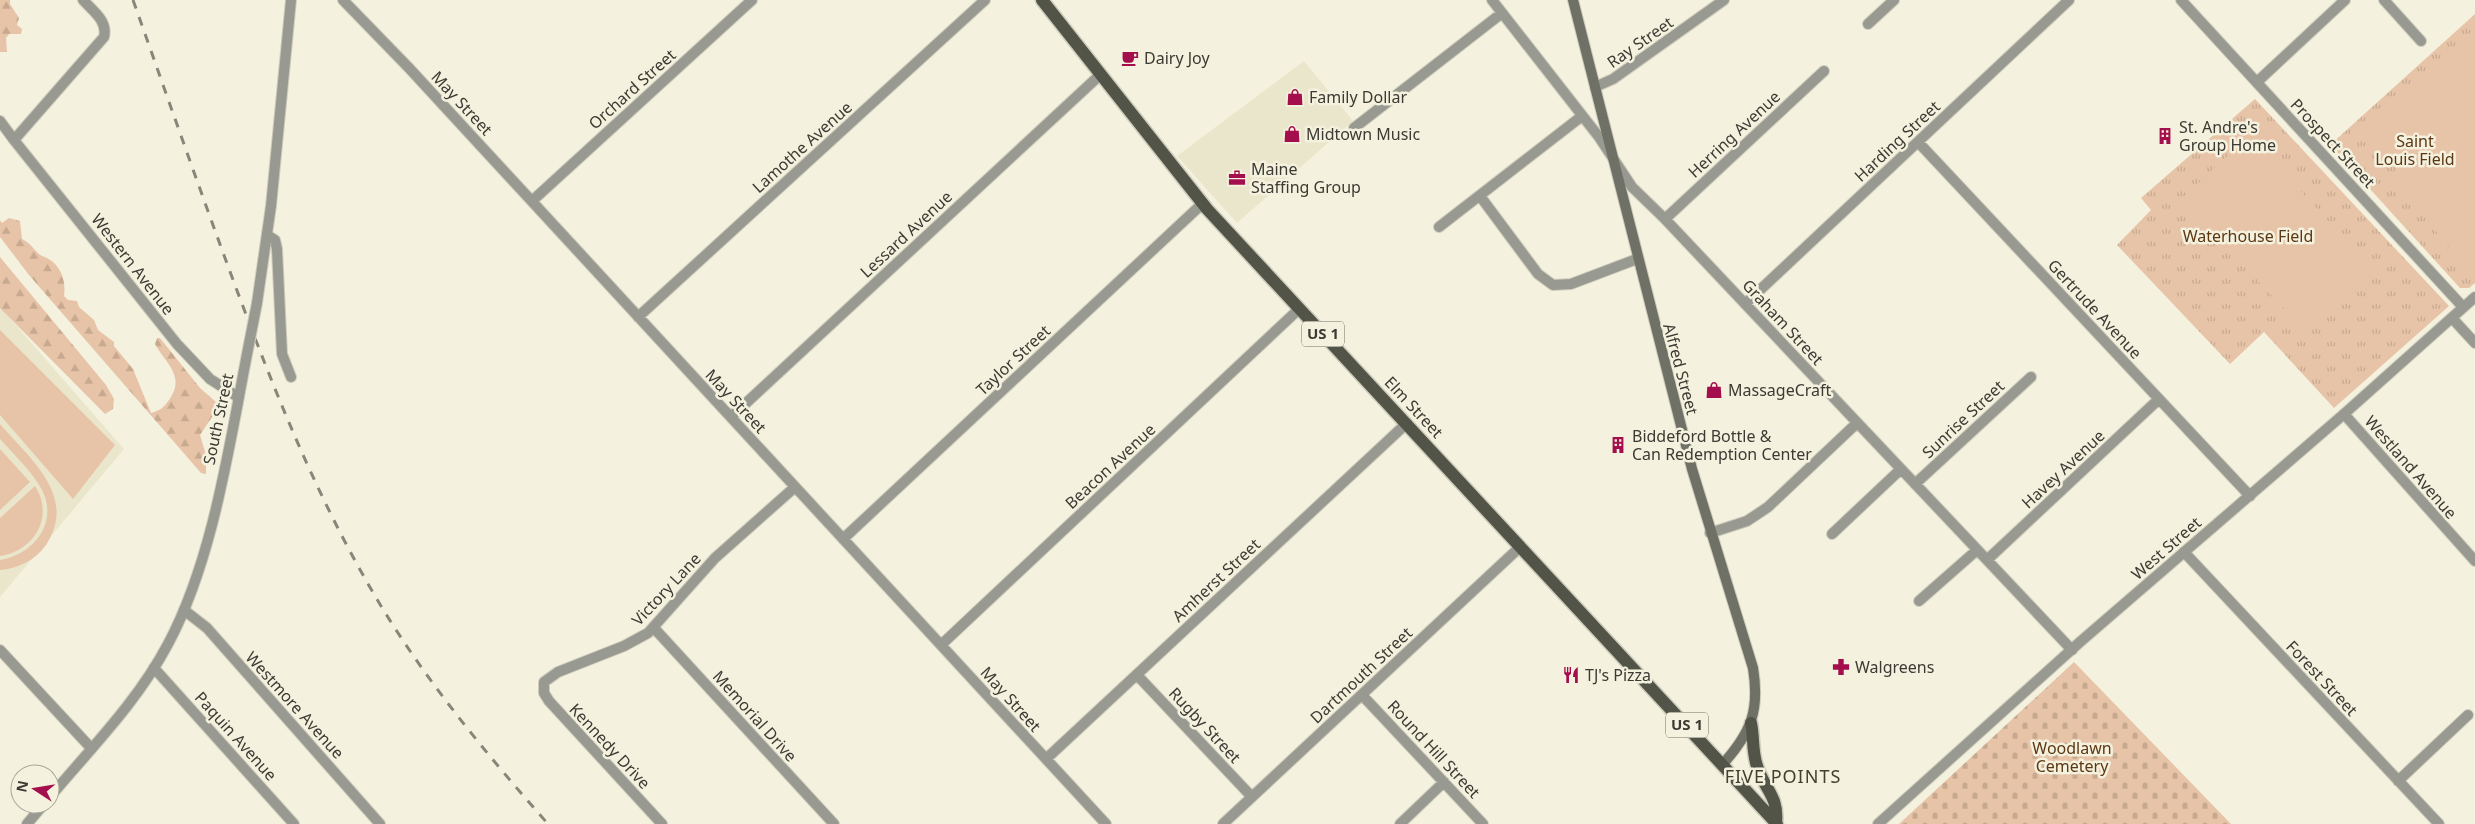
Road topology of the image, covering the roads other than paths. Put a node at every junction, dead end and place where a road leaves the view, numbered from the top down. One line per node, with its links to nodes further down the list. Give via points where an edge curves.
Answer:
1 (83, 0): 25 (street, via 102,21 104,37)
2 (291, 0): 33 (street, South Street)
3 (343, 0): 29 (street, May Street)
4 (752, 0): 29 (street, Orchard Street)
5 (986, 0): 39 (street, Lamothe Avenue)
6 (1042, 0): 19 (main road, Elm Street / US 1)
7 (1492, 0): 15 (street, Graham Street)
8 (1573, 0): 21 (main road, Alfred Street)
9 (1724, 0): 21 (street, Ray Street, via 1613,79)
10 (1894, 0): 16 (street)
11 (2069, 0): 26 (street, Harding Street)
12 (2181, 0): 20 (street, Prospect Street)
13 (2345, 0): 20 (street)
14 (2384, 0): 17 (street)
15 (1502, 13): 22 (street, Graham Street); 24 (street)
16 (1868, 24)
17 (2421, 41)
18 (1824, 72): 31 (street, Herring Avenue)
19 (1101, 74): 30 (main road, Elm Street / US 1); 47 (street, Lessard Avenue)
20 (2256, 82): 37 (street, Prospect Street)
21 (1595, 87): 27 (main road, Alfred Street)
22 (1582, 116): 27 (street, Graham Street); 28 (street)
23 (0, 121): 25 (street, Western Avenue)
24 (1354, 128)
25 (14, 140): 44 (street, Western Avenue, via 177,344 210,379)
26 (1918, 142): 36 (street, Harding Street); 45 (street, Gertrude Avenue)
27 (1612, 158): 31 (street, Graham Street, via 1632,187); 34 (main road, Alfred Street)
28 (1480, 196): 32 (street); 34 (street, via 1538,274 1548,282 1571,284)
29 (532, 201): 39 (street, May Street)
30 (1202, 204): 38 (main road, Elm Street / US 1); 56 (street, Taylor Street)
31 (1665, 219): 36 (street, Graham Street)
32 (1439, 227)
33 (268, 235): 43 (street, via 275,240 277,249 282,354); 44 (street, South Street, bridge)
34 (1637, 259): 54 (main road, Alfred Street)
35 (2475, 297): 37 (street, West Street)
36 (1745, 304): 49 (street, Graham Street)
37 (2464, 307): 40 (street, West Street)
38 (1299, 309): 48 (main road, Elm Street / US 1); 65 (street, Beacon Avenue)
39 (638, 316): 47 (street, May Street)
40 (2452, 318): 41 (street); 46 (street, West Street)
41 (2475, 343)
42 (2031, 376): 51 (street, Sunrise Street)
43 (291, 377)
44 (238, 397): 63 (street, South Street, via 215,506)
45 (2159, 399): 53 (street, Gertrude Avenue); 60 (street, Havey Avenue)
46 (2344, 414): 53 (street, West Street); 61 (street, Westland Avenue)
47 (731, 417): 52 (street, May Street)
48 (1407, 423): 57 (main road, Elm Street / US 1); 69 (street, Amherst Street)
49 (1857, 423): 50 (street, Graham Street); 54 (street, via 1768,507 1747,521)
50 (1901, 469): 51 (street, Graham Street); 55 (street)
51 (1915, 484): 58 (street, Graham Street)
52 (795, 487): 56 (street, May Street); 64 (street, Victory Lane, via 715,558)
53 (2250, 496): 59 (street, West Street)
54 (1710, 533): 73 (main road, Alfred Street, via 1752,668 1756,696)
55 (1832, 534)
56 (843, 539): 65 (street, May Street)
57 (1520, 547): 71 (street, Dartmouth Street); 76 (main road, Elm Street / US 1)
58 (1977, 550): 60 (street, Graham Street); 62 (street)
59 (2184, 552): 67 (street, West Street); 77 (street, Forest Street)
60 (1987, 560): 67 (street, Graham Street)
61 (2475, 562)
62 (1919, 601)
63 (184, 610): 68 (street, South Street); 84 (street, Westmore Avenue, via 207,628)
64 (654, 628): 70 (street, Victory Lane, via 631,644 552,674); 86 (street, Memorial Drive)
65 (941, 645): 75 (street, May Street)
66 (0, 650): 74 (street)
67 (2072, 650): 92 (street, West Street)
68 (154, 668): 74 (street, South Street); 83 (street, Paquin Avenue)
69 (1137, 674): 75 (street, Amherst Street); 80 (street, Rugby Street)
70 (543, 684): 85 (street, Kennedy Drive, via 549,701)
71 (1362, 694): 78 (street, Round Hill Street); 80 (street, Dartmouth Street)
72 (2468, 715): 77 (street)
73 (1751, 723): 76 (main road, Alfred Street, via 1743,739); 91 (main road, via 1757,765 1776,803)
74 (92, 748): 79 (street, South Street)
75 (1046, 759): 87 (street, May Street)
76 (1722, 765): 91 (main road, Elm Street / US 1)
77 (2398, 781): 93 (street, Forest Street)
78 (1444, 782): 89 (street); 90 (street, Round Hill Street)
79 (60, 785)
80 (1252, 797): 88 (street, Dartmouth Street)
81 (36, 814): 82 (street)
82 (27, 824)
83 (294, 824)
84 (380, 824)
85 (662, 824)
86 (834, 824)
87 (1106, 824)
88 (1223, 824)
89 (1400, 824)
90 (1483, 824)
91 (1776, 824)
92 (1878, 824)
93 (2439, 824)

